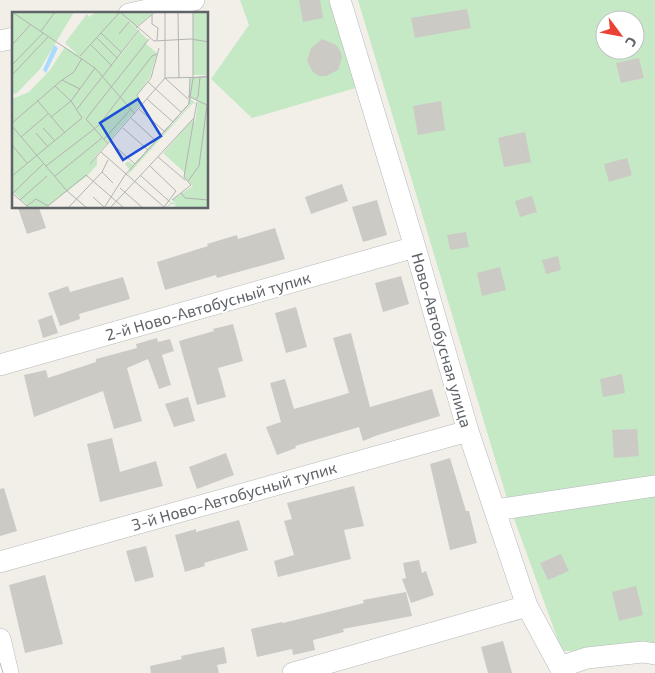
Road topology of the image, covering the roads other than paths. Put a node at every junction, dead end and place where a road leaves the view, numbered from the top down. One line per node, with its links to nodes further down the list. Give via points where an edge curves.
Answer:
1 (194, 0): 3 (street)
2 (340, 0): 4 (street, Ново-Автобусная улица)
3 (138, 12)
4 (415, 247): 5 (street, 2-й Ново-Автобусный тупик); 6 (street, Ново-Автобусная улица)
5 (0, 365)
6 (468, 431): 8 (street, Ново-Автобусная улица); 9 (street, 3-й Ново-Автобусный тупик)
7 (655, 486): 8 (street)
8 (495, 510): 10 (street, Ново-Автобусная улица)
9 (0, 562)
10 (527, 606): 13 (street, Ново-Автобусная улица); 15 (street)
11 (0, 640): 14 (street)
12 (655, 654): 13 (street, via 643,652 587,658)
13 (561, 670)
14 (8, 673)
15 (293, 673)

